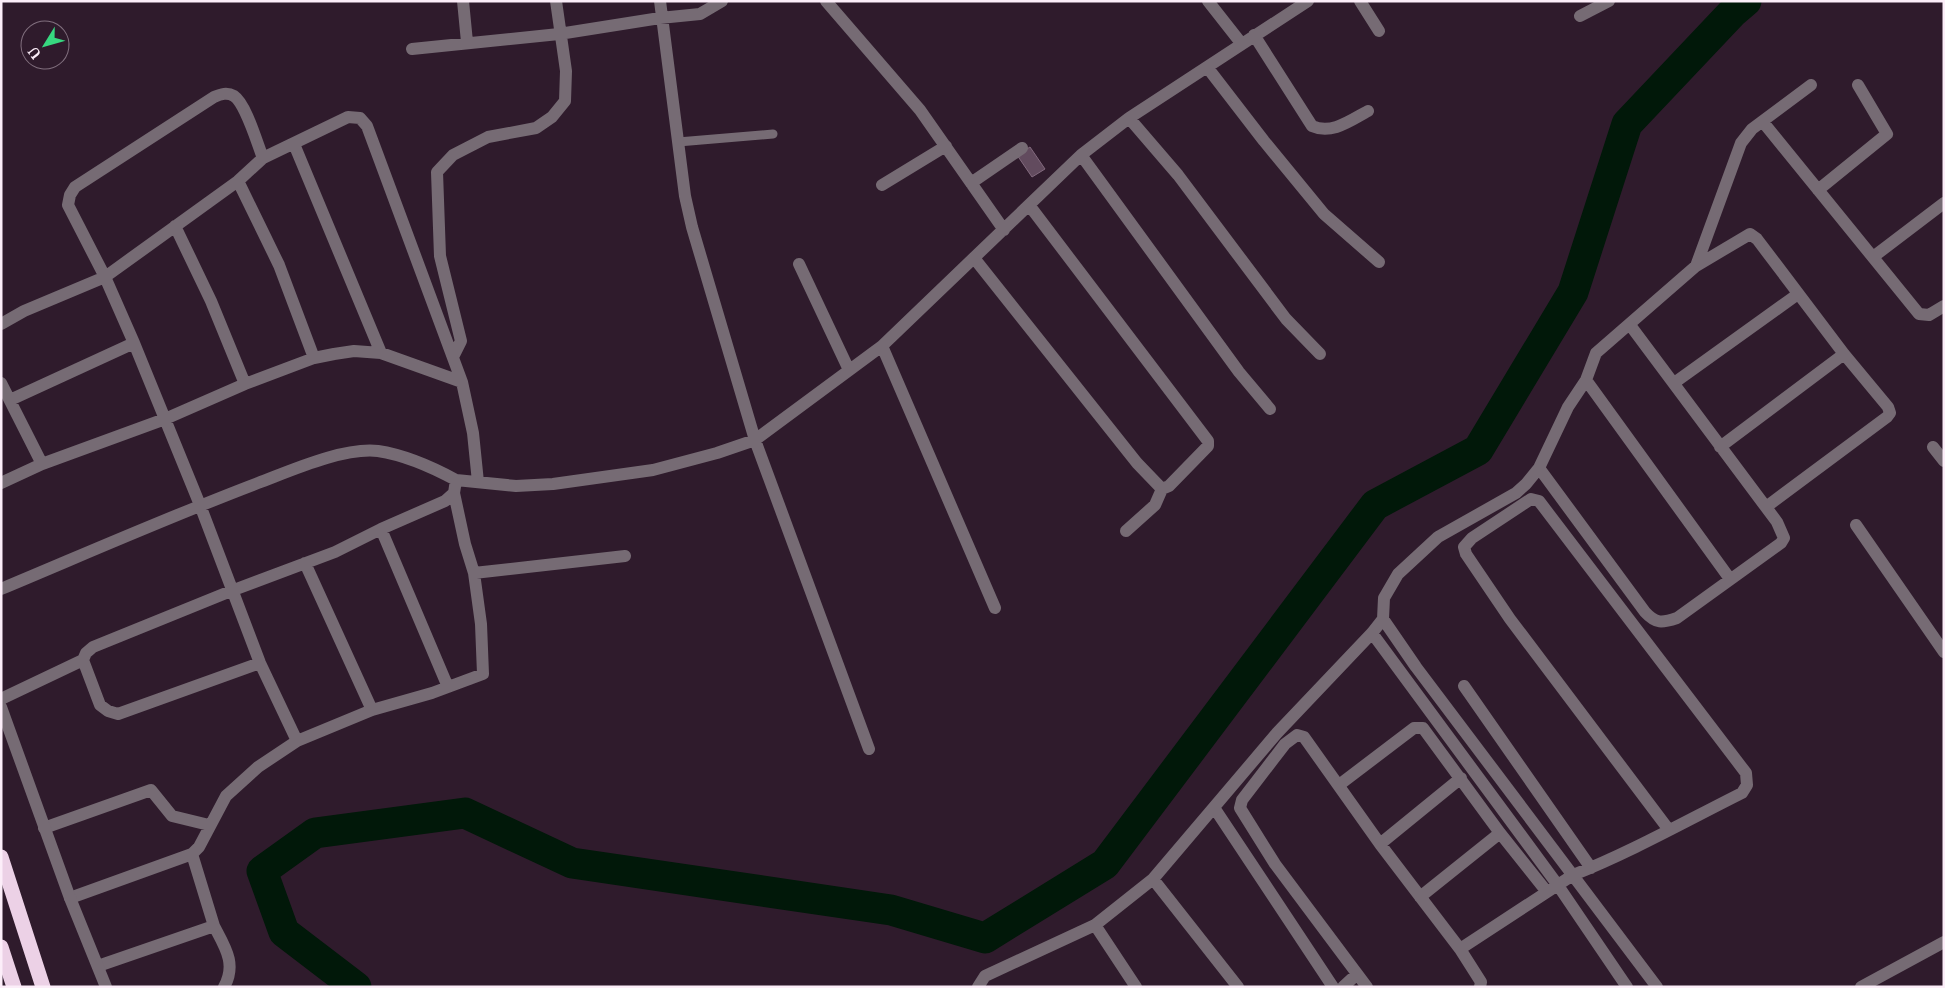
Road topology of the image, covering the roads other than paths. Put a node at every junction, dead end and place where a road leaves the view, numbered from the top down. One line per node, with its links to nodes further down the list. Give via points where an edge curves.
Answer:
1 (463, 1): 15 (street)
2 (556, 1): 13 (street)
3 (660, 1): 11 (street)
4 (722, 1): 11 (street, via 700,14)
5 (826, 1): 27 (street, via 887,70)
6 (1208, 1): 16 (street)
7 (1308, 1): 14 (street)
8 (1360, 1): 12 (street)
9 (1609, 1): 10 (street)
10 (1580, 16)
11 (660, 18): 13 (street); 25 (street)
12 (1379, 32)
13 (559, 34): 15 (street); 54 (street, via 566,71 565,101 552,117 536,128 488,137 453,155 437,172 440,256 461,342)
14 (1254, 35): 16 (street); 21 (street, via 1312,126 1321,130 1336,128)
15 (467, 42): 17 (street)
16 (1241, 43): 18 (street)
17 (412, 49)
18 (1207, 67): 22 (street); 41 (street, via 1324,214)
19 (1811, 85): 23 (street)
20 (1858, 86): 34 (street, via 1887,134)
21 (1368, 111)
22 (1129, 118): 29 (street); 52 (street, via 1178,175 1286,319)
23 (1763, 122): 34 (street); 43 (street, via 1752,129 1741,143)
24 (773, 134): 25 (lane)
25 (678, 142): 65 (street, via 692,227)
26 (294, 144): 30 (street); 51 (street); 54 (street, via 348,118 360,118 367,126)
27 (946, 146): 32 (street); 33 (street)
28 (1022, 148): 32 (street)
29 (1082, 155): 36 (street); 63 (street, via 1239,372)
30 (264, 158): 31 (street); 44 (street, via 240,102 224,93 75,187 68,204)
31 (238, 181): 37 (street); 55 (street, via 278,265)
32 (972, 183): 38 (street)
33 (882, 185)
34 (1818, 190): 39 (street)
35 (1944, 203): 39 (street)
36 (1029, 205): 38 (street); 74 (street, via 1208,441 1208,446 1169,486)
37 (175, 226): 44 (street); 61 (street, via 211,301)
38 (1004, 230): 40 (street)
39 (1873, 257): 46 (street, via 1919,314 1929,316)
40 (974, 258): 50 (street); 74 (street, via 1137,463)
41 (1378, 262)
42 (799, 264): 56 (street)
43 (1696, 266): 45 (street, via 1750,234); 48 (street)
44 (105, 277): 47 (street); 49 (street)
45 (1798, 294): 53 (street); 60 (street)
46 (1944, 306)
47 (1, 324)
48 (1630, 325): 57 (street, via 1596,353); 60 (street)
49 (134, 343): 62 (street); 64 (street)
50 (882, 346): 56 (street); 86 (street)
51 (381, 353): 55 (street, via 354,351); 58 (street)
52 (1320, 354)
53 (1844, 354): 66 (street); 76 (street, via 1888,407 1887,418)
54 (453, 357): 58 (street)
55 (314, 358): 61 (street)
56 (849, 370): 65 (street)
57 (1586, 380): 70 (street, via 1568,407); 83 (street)
58 (462, 382): 71 (street, via 473,433)
59 (1, 383): 62 (street)
60 (1674, 383): 66 (street)
61 (245, 384): 64 (street)
62 (10, 400): 69 (street)
63 (1270, 409)
64 (165, 419): 69 (street); 75 (street)
65 (755, 440): 71 (street, via 653,470 553,484 516,486); 98 (street)
66 (1720, 447): 76 (street)
67 (1933, 447): 68 (street)
68 (1944, 460)
69 (42, 464): 72 (street)
70 (1539, 468): 83 (street, via 1652,620 1662,623 1676,618); 87 (street, via 1516,493 1438,537 1398,574 1384,598)
71 (478, 482): 73 (street)
72 (1, 483)
73 (455, 486): 75 (street, via 412,460 377,451 358,452 310,463); 78 (street, via 444,501); 82 (street, via 464,544)
74 (1162, 489): 79 (street, via 1155,505)
75 (200, 505): 84 (street); 85 (street)
76 (1766, 507): 83 (street, via 1783,530 1784,538)
77 (1856, 525): 89 (street)
78 (381, 529): 81 (street); 93 (street)
79 (1126, 531)
80 (625, 556): 82 (street)
81 (305, 563): 85 (street); 96 (street)
82 (474, 573): 93 (street, via 483,674)
83 (1730, 579)
84 (1, 589)
85 (231, 591): 90 (street, via 93,647); 91 (street)
86 (995, 608)
87 (1382, 619): 88 (street); 110 (street)
88 (1372, 633): 101 (street, via 1277,733); 112 (street)
89 (1944, 652)
90 (83, 660): 91 (street, via 100,705 118,714); 94 (street)
91 (260, 663): 97 (street)
92 (1464, 686): 109 (street)
93 (448, 687): 96 (street)
94 (1, 699)
95 (1, 707): 103 (street)
96 (372, 710): 97 (street)
97 (297, 741): 102 (street, via 258,767 226,796)
98 (869, 749)
99 (1461, 778): 100 (street, via 1430,734 1424,728 1414,728); 105 (street); 106 (street)
100 (1339, 785): 106 (street); 123 (street, via 1304,737 1297,735 1285,744 1242,800 1240,808 1275,864)
101 (1214, 809): 111 (street); 131 (street)
102 (209, 825): 103 (street, via 172,816 151,790); 107 (street)
103 (44, 828): 114 (street)
104 (1670, 830): 104 (street, via 1510,619 1466,554 1464,547 1472,538 1531,499 1539,501 1746,773 1747,785 1742,793); 109 (street)
105 (1500, 833): 112 (street); 113 (street)
106 (1380, 844): 113 (street)
107 (192, 854): 114 (street); 118 (street)
108 (1, 857): 126 (highway)
109 (1591, 868): 110 (street)
110 (1573, 874): 112 (street); 115 (street)
111 (1153, 879): 117 (street); 130 (street)
112 (1552, 888): 116 (street); 121 (street)
113 (1420, 897): 121 (street)
114 (70, 898): 122 (street)
115 (1595, 904): 116 (street); 136 (street)
116 (1579, 916): 135 (street)
117 (1095, 925): 124 (street); 129 (street, via 984,976)
118 (214, 926): 122 (street); 128 (street, via 230,957 229,978)
119 (1944, 942): 137 (street)
120 (1, 947): 125 (highway)
121 (1460, 949): 134 (street, via 1481,982)
122 (98, 966): 127 (street)
123 (1356, 975): 132 (street); 133 (street)
124 (1133, 986)
125 (14, 987)
126 (43, 987)
127 (106, 987)
128 (224, 987)
129 (978, 987)
130 (1238, 987)
131 (1333, 987)
132 (1343, 987)
133 (1367, 987)
134 (1480, 987)
135 (1627, 987)
136 (1657, 987)
137 (1861, 987)

